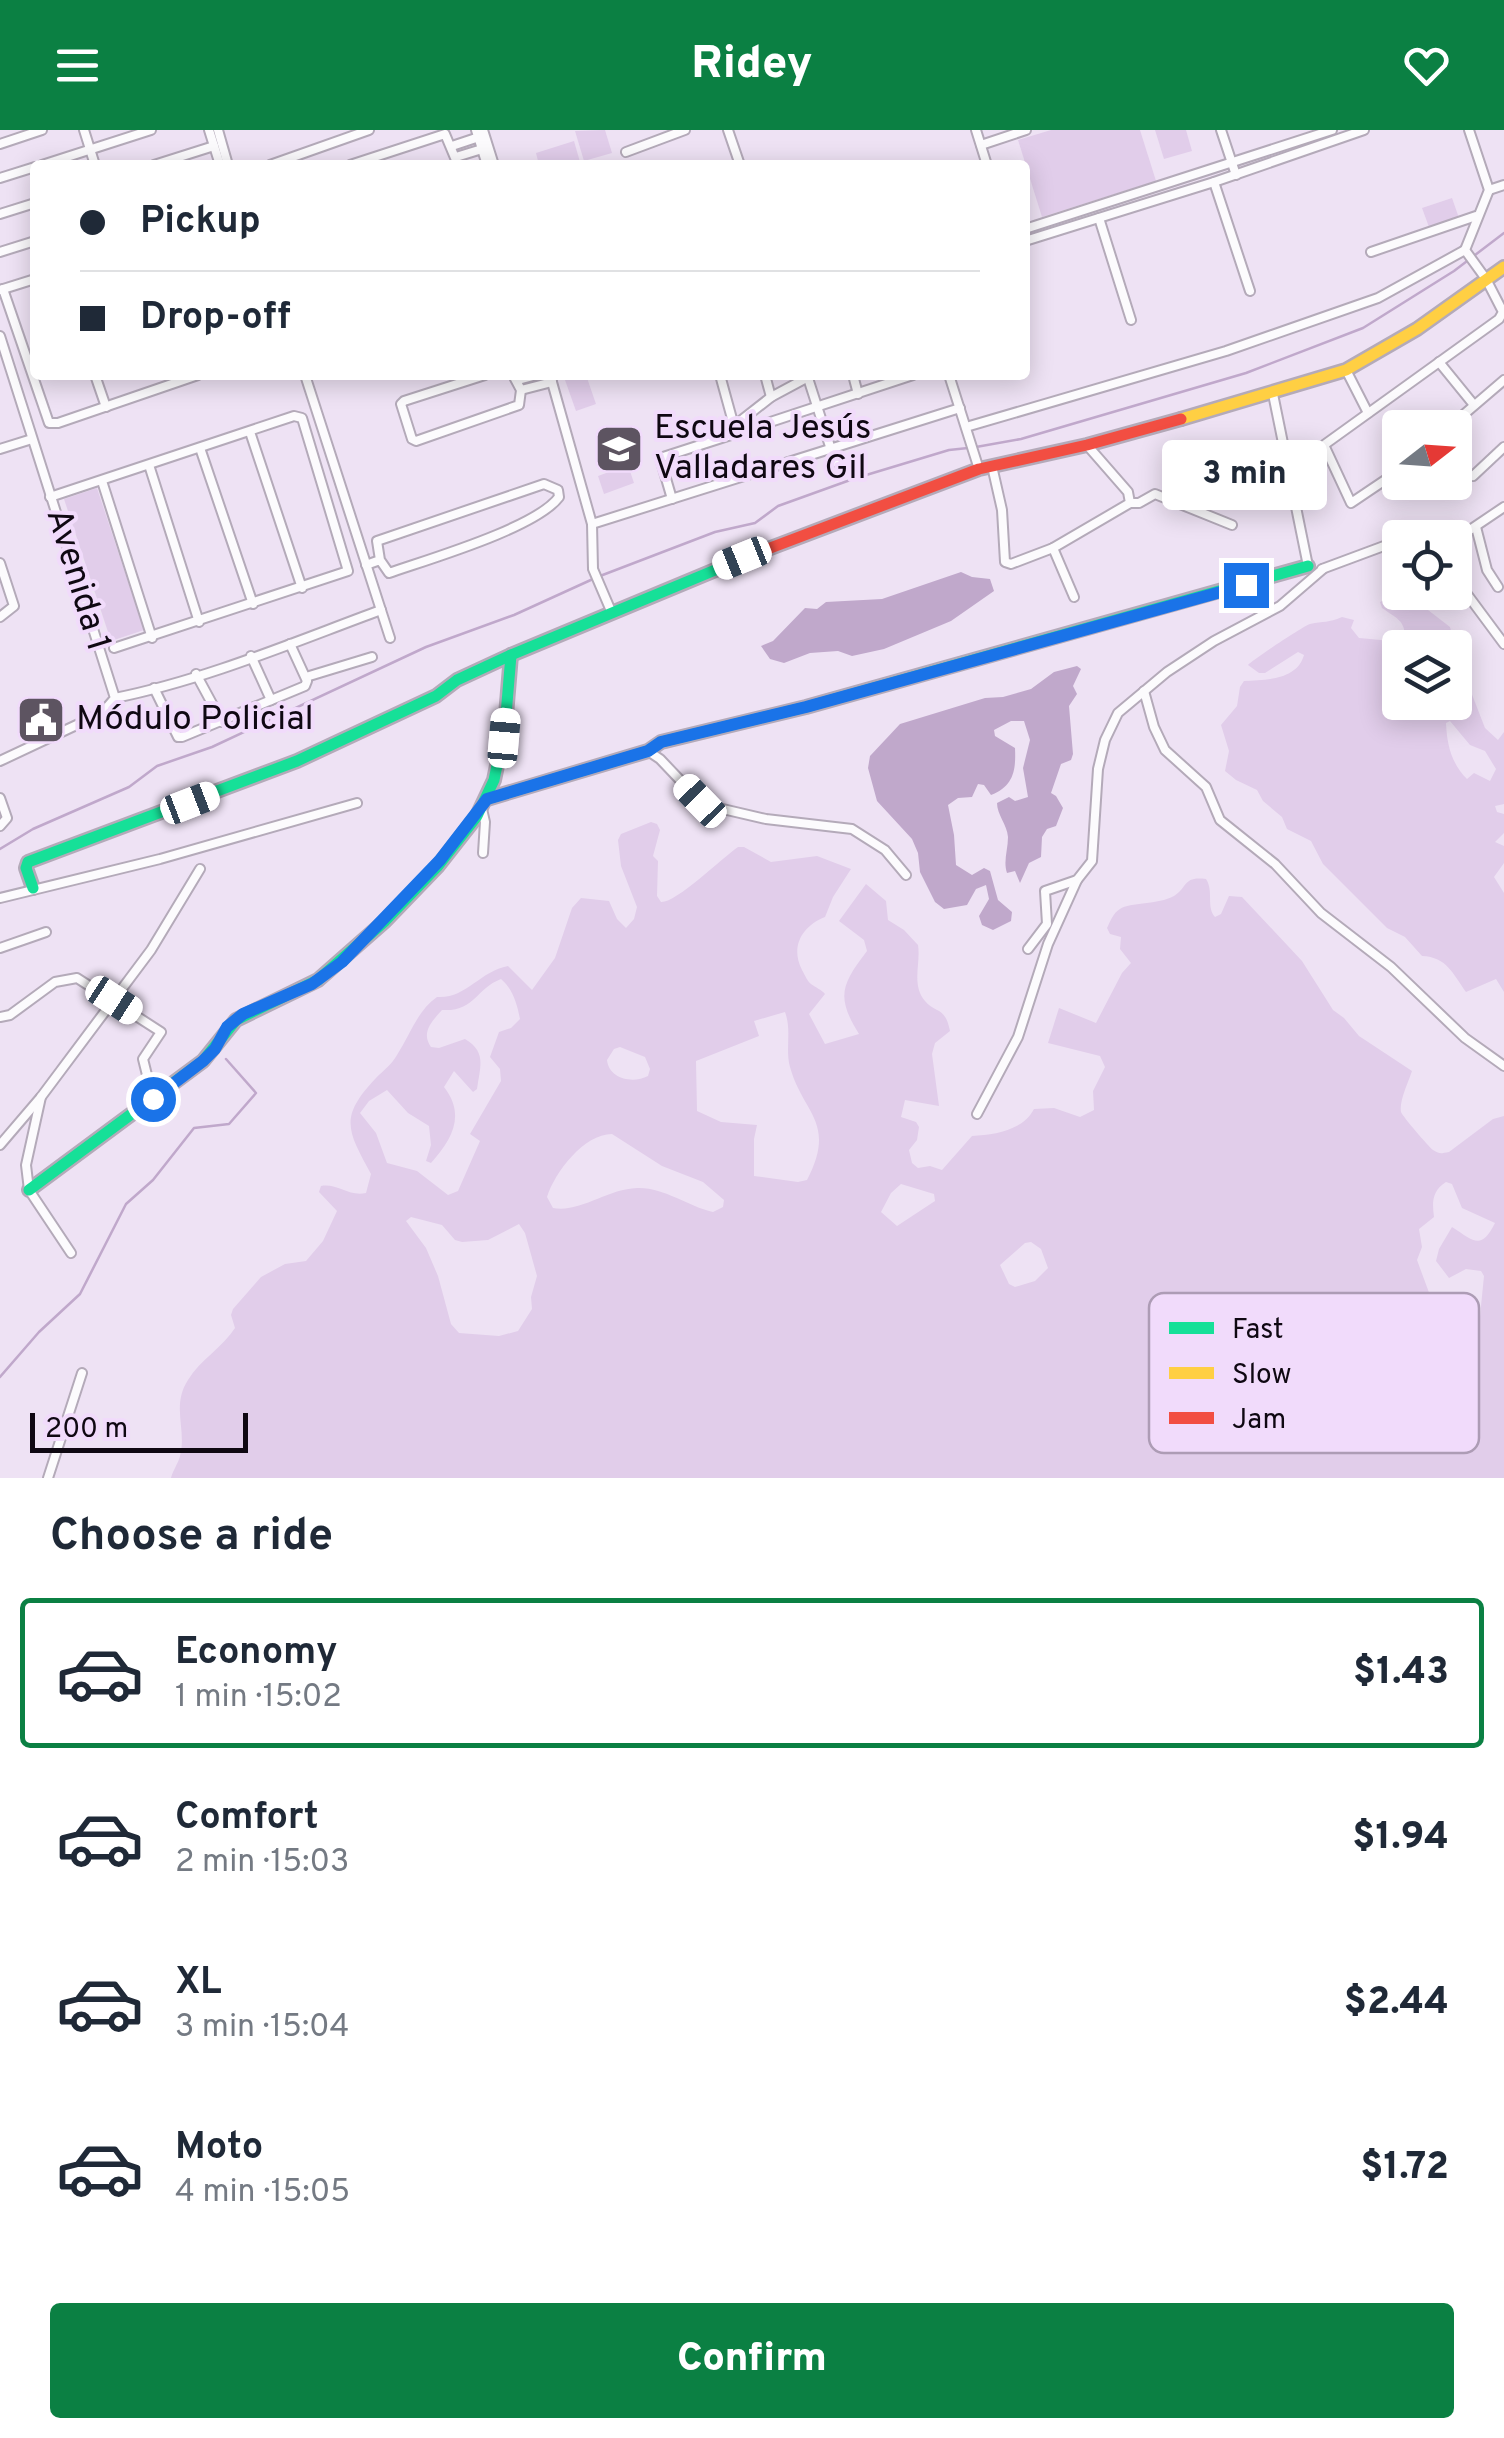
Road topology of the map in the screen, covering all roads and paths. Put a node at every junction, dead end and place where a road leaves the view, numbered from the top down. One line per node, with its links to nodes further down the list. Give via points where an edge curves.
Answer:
1 (42, 130): 17 (street)
2 (84, 130): 21 (street)
3 (151, 130): 21 (street)
4 (209, 130): 19 (street)
5 (218, 130): 28 (street)
6 (369, 130): 16 (street)
7 (685, 130): 23 (street)
8 (728, 130): 35 (street)
9 (976, 130): 18 (street)
10 (1026, 130): 18 (street)
11 (1222, 130): 37 (street)
12 (1332, 130): 37 (street)
13 (1364, 130): 39 (street)
14 (1469, 130): 43 (street)
15 (479, 132): 20 (street); 22 (street); 34 (street)
16 (348, 133): 29 (street)
17 (0, 144)
18 (981, 145): 36 (street)
19 (214, 146): 26 (street); 27 (street)
20 (452, 146): 30 (street, via 445,134); 31 (street)
21 (90, 150): 24 (street); 25 (street)
22 (482, 150): 32 (street); 33 (street)
23 (626, 152)
24 (58, 160)
25 (93, 160)
26 (170, 160)
27 (218, 160)
28 (227, 160)
29 (282, 160)
30 (365, 160)
31 (457, 160)
32 (459, 160)
33 (488, 160)
34 (489, 160)
35 (738, 160)
36 (986, 160)
37 (1232, 163): 39 (street); 48 (street)
38 (30, 169): 40 (street)
39 (1236, 174): 41 (street)
40 (0, 178)
41 (1214, 182): 47 (street); 58 (street)
42 (1504, 186): 43 (street)
43 (1489, 190): 46 (street)
44 (30, 205): 45 (street)
45 (0, 214)
46 (1476, 216): 52 (street); 53 (street)
47 (1100, 218): 49 (street); 60 (street)
48 (1030, 227)
49 (1030, 239)
50 (30, 243): 51 (street)
51 (0, 252)
52 (1370, 252)
53 (1466, 252): 55 (street); 92 (street, via 1378,298)
54 (1504, 267): 55 (street)
55 (1484, 276): 59 (street); 64 (street, via 1417,330)
56 (30, 280): 57 (street)
57 (2, 290): 63 (street)
58 (1250, 291)
59 (1504, 311): 62 (street)
60 (1132, 320)
61 (0, 336): 94 (street, Avenida 1)
62 (1439, 362): 85 (street); 90 (street)
63 (30, 369)
64 (1346, 370): 83 (street); 90 (street)
65 (34, 380): 86 (street, via 49,423)
66 (97, 380): 86 (street)
67 (164, 380): 81 (street)
68 (183, 380): 81 (street)
69 (306, 380): 120 (street)
70 (469, 380): 80 (street, via 401,404 412,439 519,405)
71 (552, 380): 105 (street)
72 (721, 380): 91 (street)
73 (766, 380): 84 (street)
74 (802, 380): 84 (street)
75 (810, 380): 87 (street)
76 (854, 380): 82 (street)
77 (899, 380): 82 (street)
78 (951, 380): 88 (street)
79 (1504, 380): 85 (street)
80 (517, 382)
81 (166, 386): 86 (street)
82 (858, 394): 87 (street)
83 (1273, 394): 95 (street); 121 (street)
84 (771, 397): 91 (street)
85 (1474, 405): 89 (street)
86 (106, 407)
87 (818, 407): 91 (street); 97 (street)
88 (960, 408): 92 (street); 97 (street)
89 (1468, 410)
90 (1368, 413): 106 (street, via 1324,445 1351,503)
91 (732, 430): 109 (street, via 660,458)
92 (967, 430): 102 (street)
93 (250, 432): 96 (street); 124 (street); 124 (street, via 302,418 348,567)
94 (32, 439): 99 (street); 108 (street, Avenida 1)
95 (1088, 445): 102 (street); 110 (street)
96 (200, 448): 101 (street); 127 (street)
97 (830, 448): 100 (street); 109 (street)
98 (1504, 448): 103 (street)
99 (0, 449)
100 (835, 462)
101 (149, 465): 104 (street); 131 (street)
102 (982, 466): 117 (street, via 1002,510 1007,564); 129 (street)
103 (1473, 476)
104 (102, 480): 108 (street); 132 (street)
105 (580, 482): 107 (street); 112 (street)
106 (1382, 482)
107 (558, 490): 118 (street, via 552,505 466,545 389,573); 118 (street, via 544,484 378,541)
108 (50, 498): 144 (street, Avenida 1)
109 (672, 499): 112 (street)
110 (1130, 503): 113 (street, via 1155,494); 117 (street)
111 (1504, 507): 114 (street)
112 (592, 524): 129 (street, via 593,569)
113 (1232, 526)
114 (1476, 527): 115 (street); 123 (street)
115 (1472, 529)
116 (1382, 547): 122 (street)
117 (1053, 548): 125 (street)
118 (380, 560): 120 (street)
119 (0, 563): 130 (street, via 14,606)
120 (366, 565): 128 (street)
121 (1308, 566): 122 (street); 147 (street, via 661,742)
122 (1323, 569): 143 (street, via 1280,606 1214,641)
123 (1498, 587)
124 (302, 588): 127 (street)
125 (1074, 597)
126 (1472, 601): 135 (street)
127 (253, 604): 131 (street)
128 (381, 610): 133 (street); 134 (street)
129 (610, 610): 137 (street)
130 (0, 616)
131 (200, 622): 132 (street)
132 (152, 638): 136 (street)
133 (390, 638)
134 (290, 644): 138 (street); 141 (street)
135 (1504, 644)
136 (114, 648)
137 (511, 654): 149 (street); 159 (street, via 297,761 28,862)
138 (251, 656): 140 (street); 145 (street)
139 (372, 657): 141 (street)
140 (196, 674): 142 (street); 146 (street)
141 (306, 677): 145 (street, via 305,686)
142 (154, 688): 144 (street); 146 (street, via 178,737)
143 (1144, 691): 158 (street, via 1118,713 1105,740 1092,860); 166 (street, via 1165,750 1206,787 1220,820)
144 (114, 698): 148 (street, Avenida 1, via 102,713)
145 (271, 700): 146 (street)
146 (222, 722)
147 (648, 751): 150 (street); 157 (street, via 710,806 852,829 886,850)
148 (0, 761)
149 (495, 776): 150 (street); 153 (street)
150 (514, 789): 153 (street)
151 (0, 798): 154 (street, via 7,818)
152 (356, 803): 159 (street)
153 (484, 804): 155 (street); 168 (street, via 342,962 312,984 243,1014 203,1061)
154 (0, 826)
155 (482, 852)
156 (200, 868): 164 (street)
157 (906, 874)
158 (1077, 880): 163 (street, via 1045,891 1047,924); 169 (street, via 1018,1037)
159 (33, 888): 160 (street)
160 (0, 898)
161 (46, 932): 162 (street)
162 (0, 948)
163 (1028, 950)
164 (114, 1000): 165 (street, via 71,978); 167 (street); 168 (street, via 161,1032 142,1059)
165 (0, 1017)
166 (1504, 1066)
167 (41, 1097): 170 (street); 171 (street, via 26,1165)
168 (153, 1099): 171 (street)
169 (978, 1114)
170 (0, 1145)
171 (29, 1190): 172 (street)
172 (71, 1253)
173 (82, 1373): 174 (street)
174 (48, 1478)

